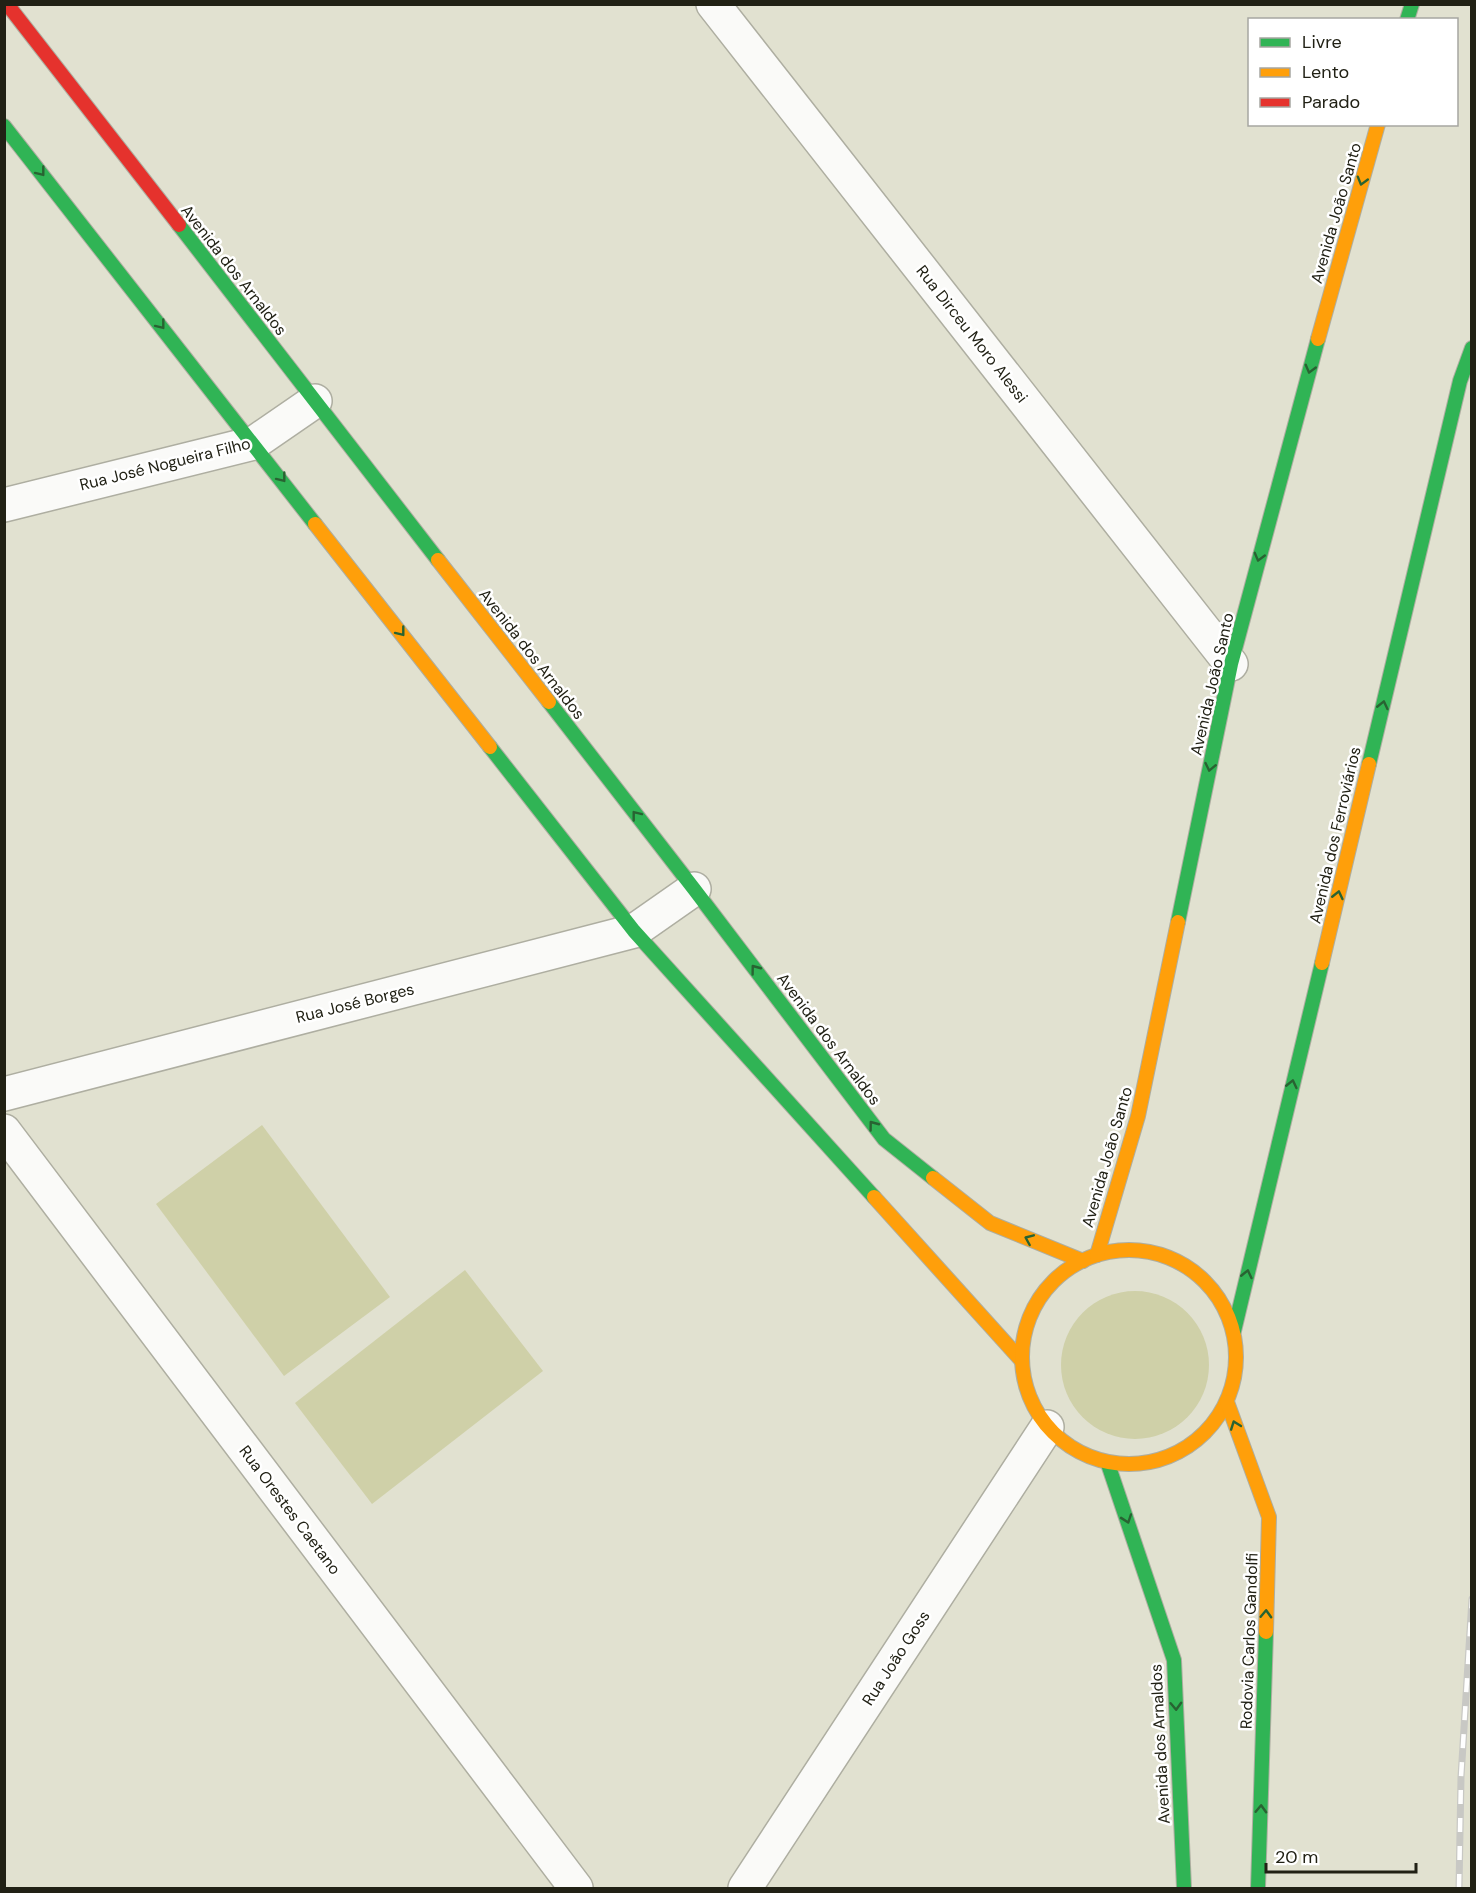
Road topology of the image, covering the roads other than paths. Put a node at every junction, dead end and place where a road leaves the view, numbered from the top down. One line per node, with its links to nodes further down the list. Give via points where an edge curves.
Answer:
1 (7, 4): 7 (main road, Avenida dos Arnaldos)
2 (713, 4): 10 (street, Rua Dirceu Moro Alessi)
3 (4, 126): 8 (main road, one-way to 8)
4 (1377, 126): 10 (main road, Avenida João Santo, one-way to 10)
5 (1472, 348): 6 (main road, Avenida dos Ferroviários)
6 (1466, 370): 17 (main road, Avenida dos Ferroviários, one-way to 6)
7 (315, 401): 8 (street, Rua José Nogueira Filho); 11 (main road, Avenida dos Arnaldos, one-way to 7)
8 (254, 443): 9 (street, Rua José Nogueira Filho); 12 (main road, one-way to 12)
9 (4, 505)
10 (1231, 664): 15 (main road, Avenida João Santo, one-way to 15, via 1138,1116)
11 (694, 889): 12 (street, Rua José Borges); 16 (main road, Avenida dos Arnaldos, one-way to 11, via 990,1223 884,1138)
12 (634, 931): 13 (street, Rua José Borges); 18 (main road)
13 (4, 1094)
14 (4, 1131): 22 (street, Rua Orestes Caetano)
15 (1097, 1255): 16 (main road); 17 (main road, via 1133,1249 1167,1256 1197,1274 1221,1299)
16 (1083, 1261): 18 (main road, via 1067,1269 1042,1294 1026,1325)
17 (1234, 1331): 19 (main road, via 1236,1366)
18 (1021, 1360): 20 (main road, via 1028,1395)
19 (1227, 1402): 21 (main road, via 1207,1432 1178,1454 1143,1465); 25 (main road, Rodovia Carlos Gandolfi, one-way to 19, via 1269,1517)
20 (1047, 1427): 21 (main road, via 1073,1451); 23 (street, Rua João Goss)
21 (1108, 1464): 24 (main road, Avenida dos Arnaldos, one-way to 24, via 1174,1660)
22 (576, 1888)
23 (745, 1888)
24 (1184, 1888)
25 (1258, 1888)

